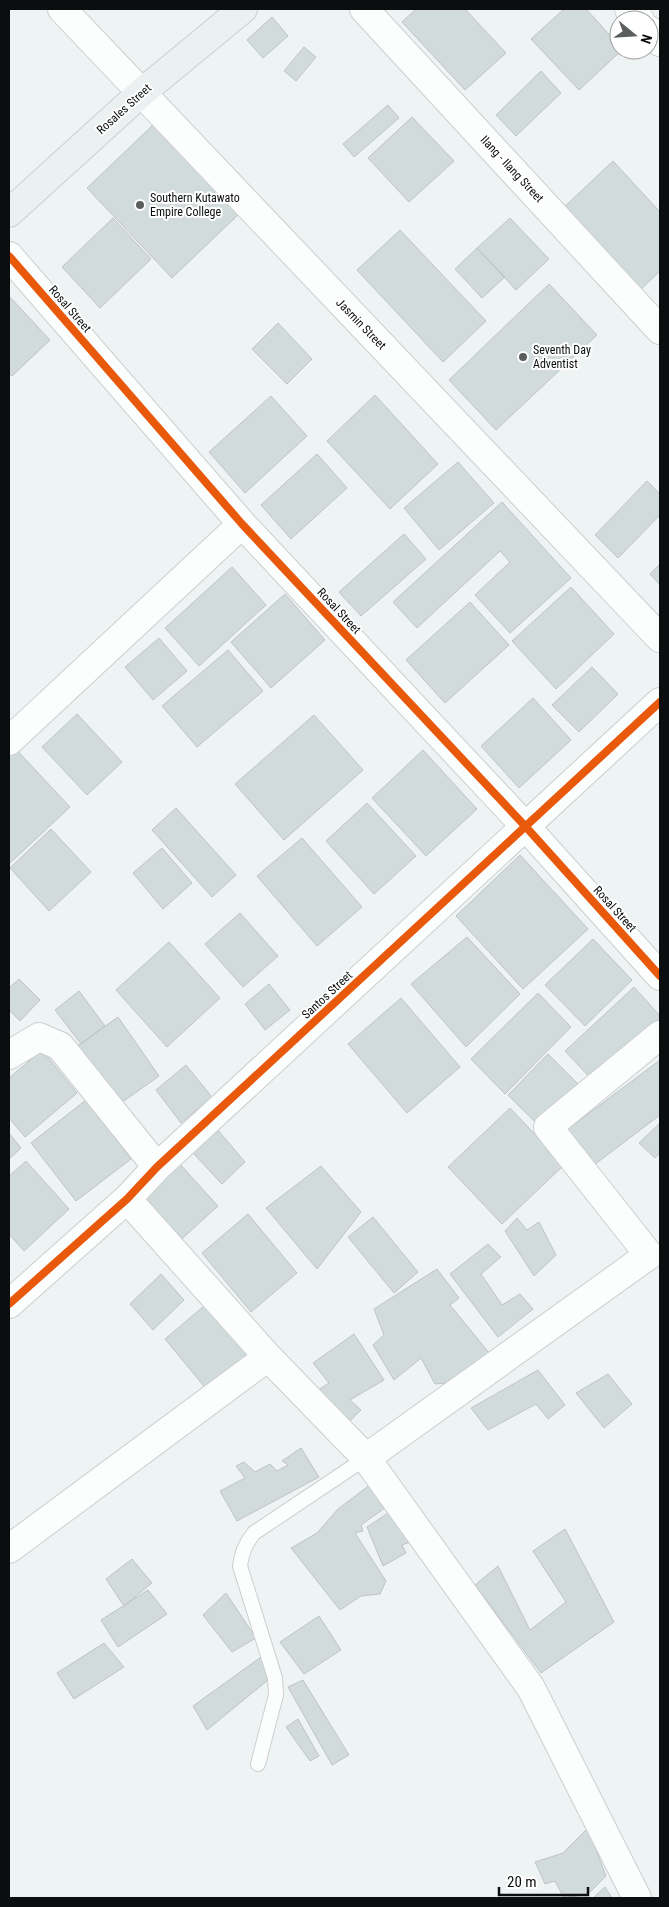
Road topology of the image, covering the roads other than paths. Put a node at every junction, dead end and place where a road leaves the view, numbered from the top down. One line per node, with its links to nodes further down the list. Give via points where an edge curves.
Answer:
1 (62, 9): 4 (street, Jasmin Street)
2 (243, 9): 4 (main road, Rosales Street)
3 (364, 9): 7 (street, Ilang - Ilang Street)
4 (141, 93): 5 (main road, Rosales Street); 9 (street, Jasmin Street)
5 (9, 213)
6 (9, 256): 8 (street, Rosal Street)
7 (660, 330)
8 (242, 524): 11 (street); 12 (street, Rosal Street)
9 (660, 638)
10 (660, 702): 12 (street, Santos Street)
11 (9, 741)
12 (526, 827): 13 (street, Rosal Street); 16 (street, Santos Street)
13 (660, 976)
14 (660, 1035): 20 (street, via 548,1127 649,1255)
15 (9, 1055): 16 (street, via 39,1037 60,1046)
16 (156, 1167): 17 (street, Santos Street)
17 (127, 1198): 18 (street, Santos Street); 19 (street)
18 (9, 1304)
19 (268, 1358): 20 (street); 21 (street)
20 (366, 1458): 22 (lane, via 254,1533 246,1542 240,1566 275,1678 276,1695); 23 (street, via 531,1688)
21 (9, 1549)
22 (258, 1764)
23 (637, 1898)

